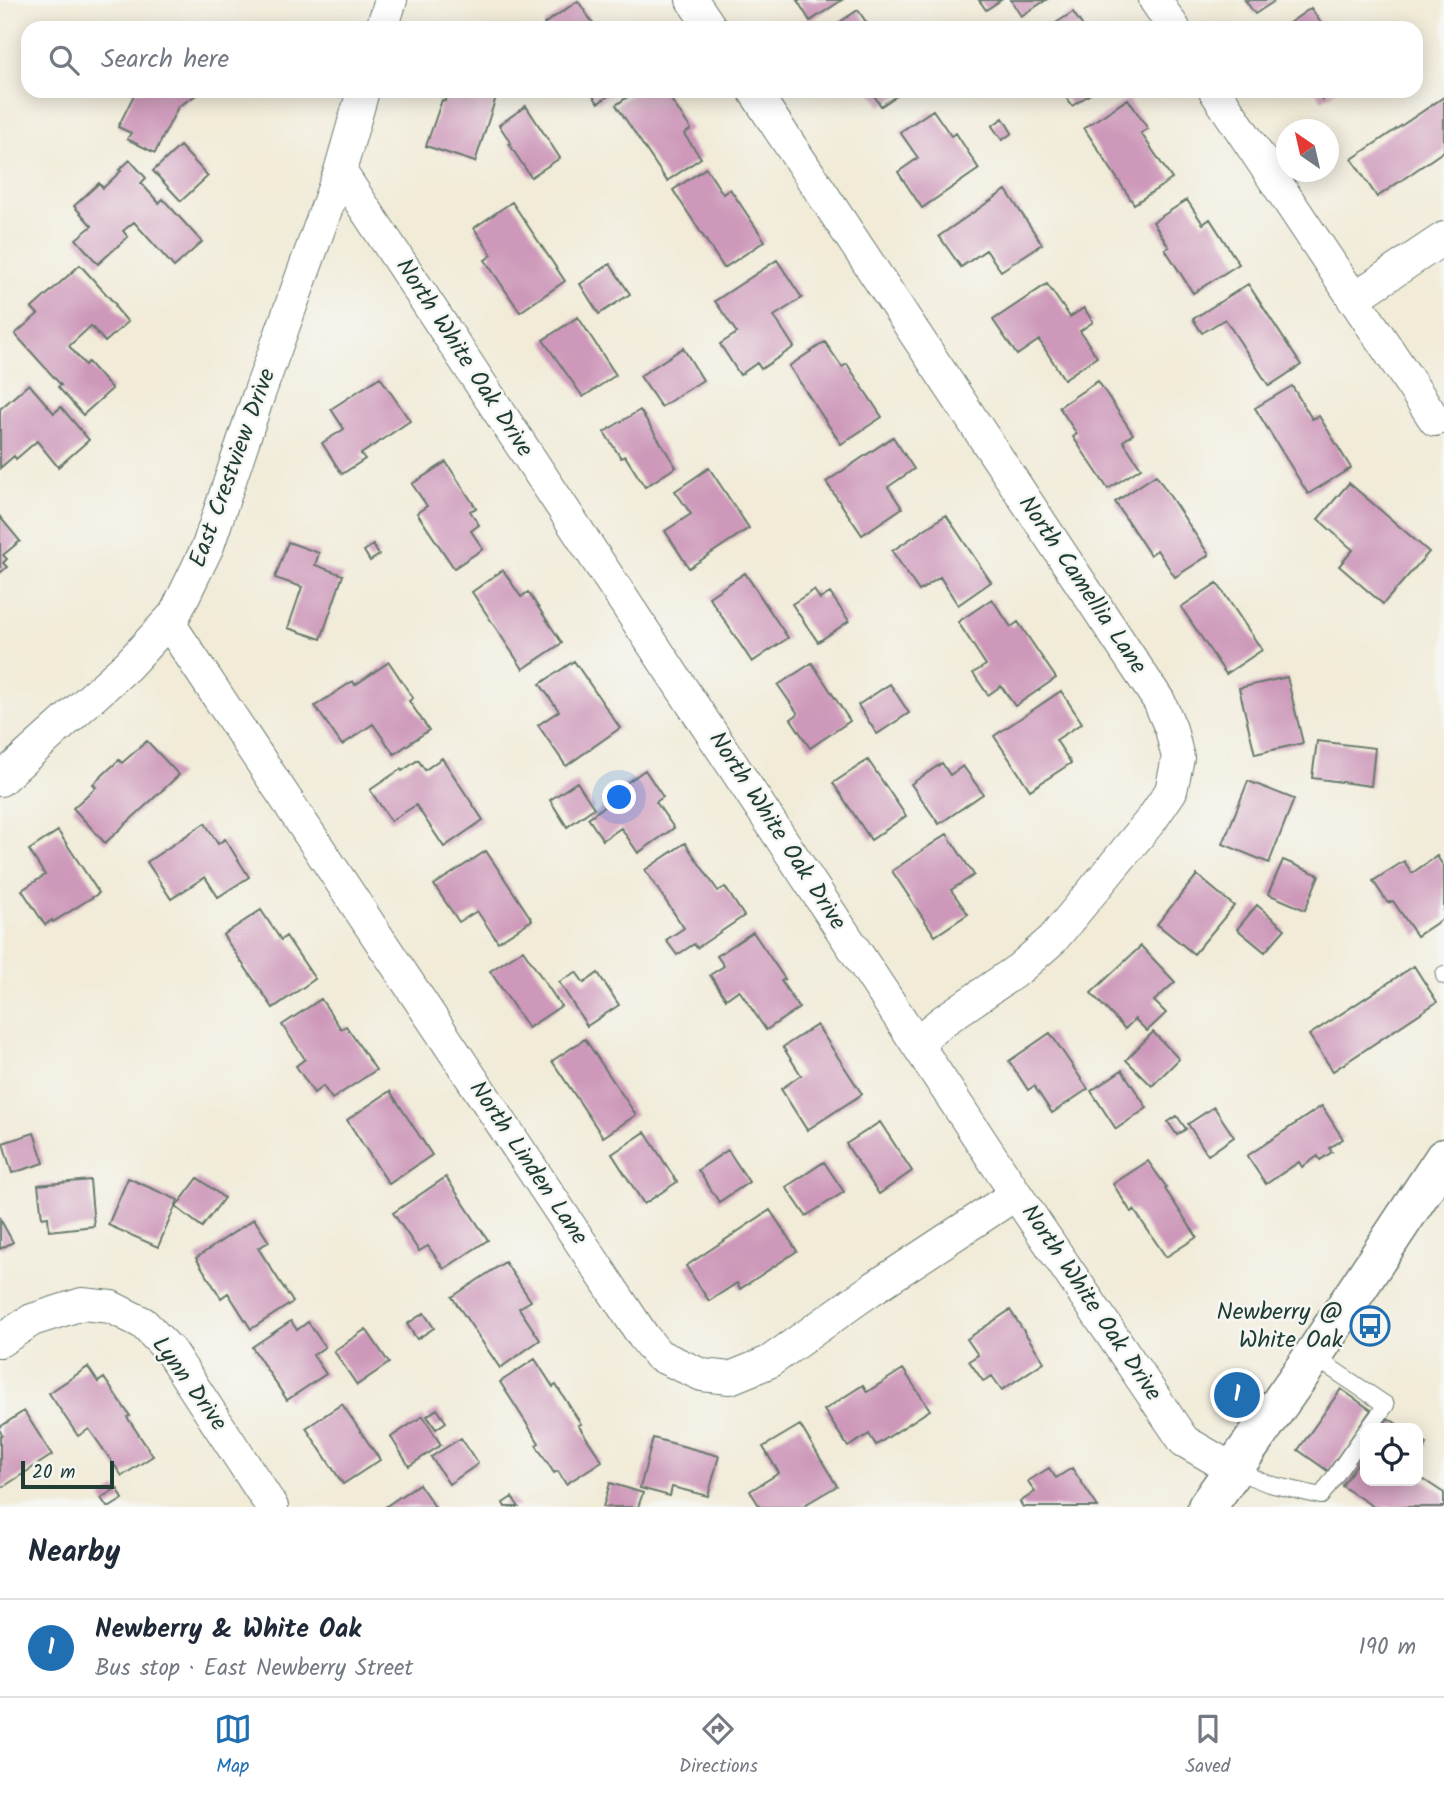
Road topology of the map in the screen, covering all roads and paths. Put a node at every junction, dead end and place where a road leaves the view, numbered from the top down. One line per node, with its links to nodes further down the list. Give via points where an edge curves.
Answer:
1 (391, 0): 4 (street)
2 (692, 0): 5 (street)
3 (1155, 0): 6 (street)
4 (384, 21)
5 (706, 21)
6 (1169, 21)
7 (361, 98): 10 (street, East Crestview Drive)
8 (759, 98): 16 (street, North Camellia Lane, via 1159,701 1178,758 1171,791 1152,819 1053,939 1019,969)
9 (1220, 98): 12 (street)
10 (340, 171): 14 (street, East Crestview Drive, via 208,546); 16 (street, North White Oak Drive)
11 (1444, 237): 12 (street)
12 (1353, 299): 13 (street)
13 (1435, 420)
14 (169, 622): 15 (street, East Crestview Drive, via 128,665); 18 (street, North Linden Lane, via 658,1355 702,1376 730,1378 769,1362)
15 (0, 779)
16 (916, 1042): 18 (street, North White Oak Drive)
17 (1444, 1158): 20 (main road)
18 (1016, 1194): 23 (street, North White Oak Drive, via 1184,1441)
19 (0, 1341): 24 (street, Lynn Drive, via 32,1320 82,1304 111,1307 143,1323 170,1351)
20 (1314, 1356): 21 (lane, via 1386,1405); 23 (main road)
21 (1373, 1423)
22 (1360, 1440): 23 (lane, via 1321,1496)
23 (1234, 1470): 25 (main road)
24 (272, 1507)
25 (1207, 1507)

